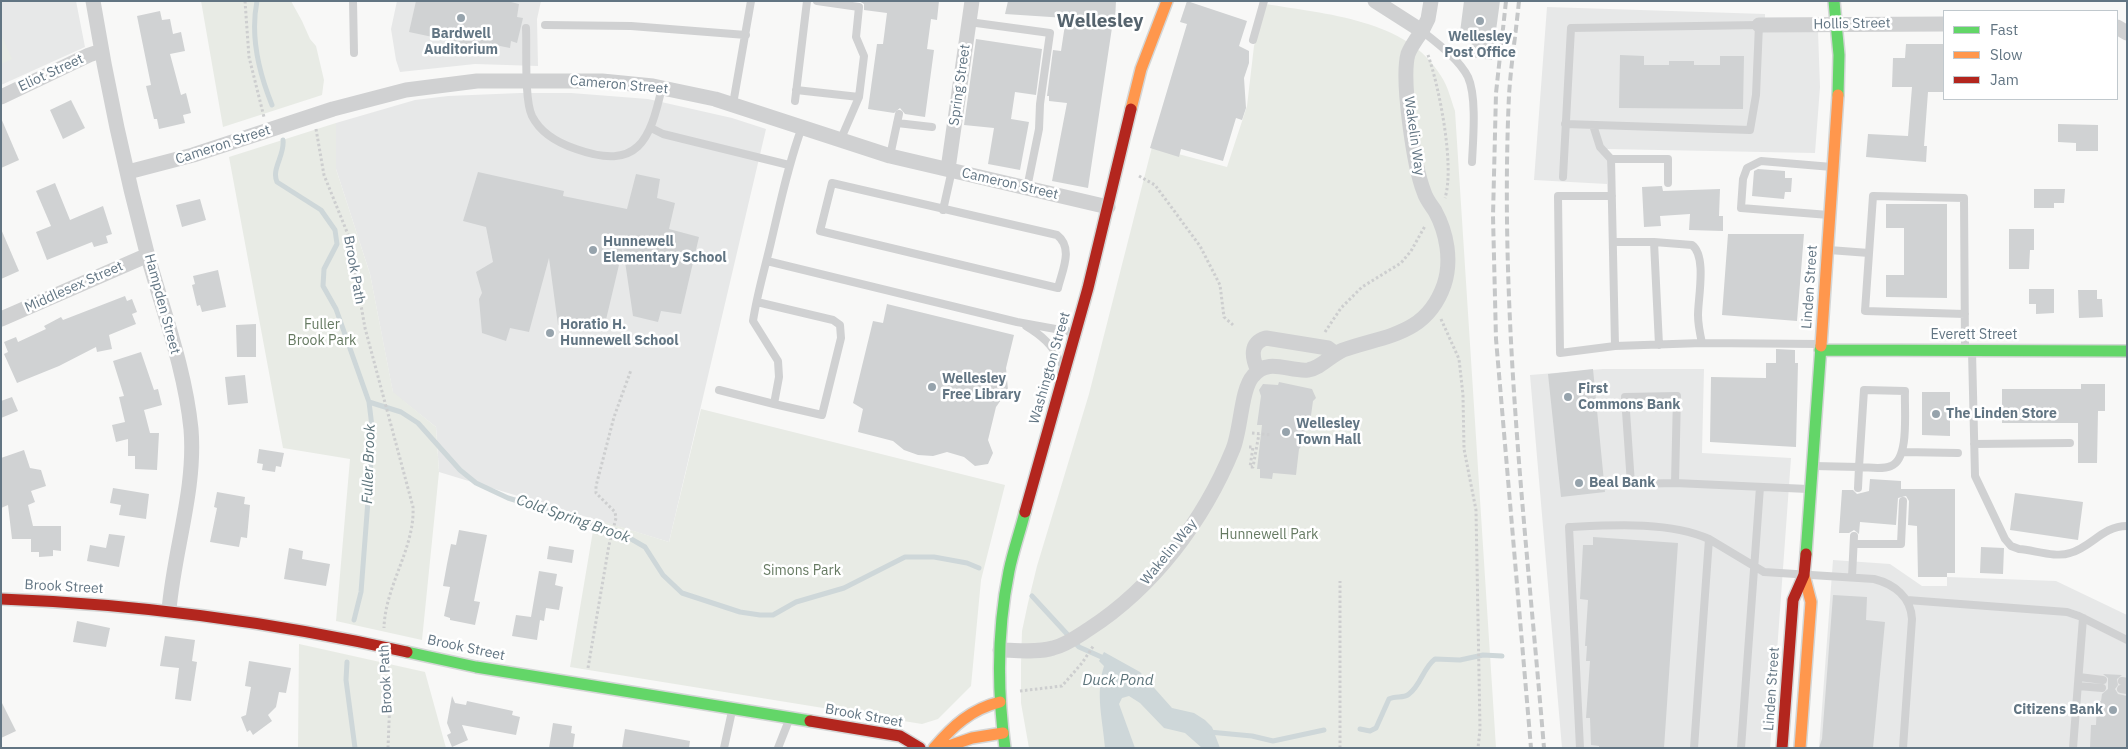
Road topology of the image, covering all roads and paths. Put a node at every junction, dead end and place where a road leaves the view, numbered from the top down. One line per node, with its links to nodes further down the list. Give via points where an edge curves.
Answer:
1 (93, 1): 22 (street, Hampden Street)
2 (246, 1): 33 (path, via 254,83 264,118)
3 (353, 1): 23 (lane)
4 (751, 1): 20 (lane)
5 (807, 1): 27 (lane)
6 (817, 1): 29 (lane, via 859,7 856,37 864,56)
7 (972, 1): 13 (street, Spring Street)
8 (1167, 1): 55 (street, Washington Street, via 1141,69)
9 (1264, 1): 21 (lane)
10 (1375, 1): 19 (street)
11 (1431, 1): 19 (street, Wakelin Way)
12 (1834, 1): 14 (street, Linden Street)
13 (969, 22): 47 (street, Spring Street); 52 (lane, via 1050,33 1039,129)
14 (1837, 24): 15 (street, Hollis Street); 17 (street, Hollis Street); 46 (street, Linden Street, via 1839,74)
15 (1943, 24)
16 (545, 25): 20 (lane, via 631,26)
17 (1759, 25): 36 (lane, via 1571,28); 37 (lane, via 1756,95 1750,130)
18 (526, 28): 25 (lane)
19 (1422, 31): 44 (lane, via 1460,66 1469,81 1474,127); 66 (street, Wakelin Way, via 1407,60 1409,119 1422,186 1443,230 1448,258 1443,287)
20 (746, 35): 31 (lane)
21 (1253, 40)
22 (101, 51): 28 (street, Eliot Street); 48 (street, Hampden Street)
23 (354, 53)
24 (1428, 55): 54 (path, via 1441,104 1448,171)
25 (528, 81): 26 (street, Cameron Street, via 602,81); 34 (street, Cameron Street, via 429,85); 40 (lane, via 529,105 534,119 550,137 566,146 601,158 616,157 636,147)
26 (662, 87): 31 (street, Cameron Street); 40 (lane)
27 (796, 90): 29 (lane); 30 (lane)
28 (1, 96)
29 (859, 97): 41 (lane)
30 (795, 101)
31 (733, 104): 38 (street, Cameron Street)
32 (898, 114): 35 (lane)
33 (273, 115)
34 (312, 116): 48 (street, Cameron Street); 112 (path, Brook Path, via 324,175 349,237 362,315 413,515 387,604 384,624)
35 (897, 123): 39 (lane); 42 (lane)
36 (1565, 124): 37 (lane); 50 (lane)
37 (1593, 125): 43 (lane, via 1600,147)
38 (802, 127): 41 (street, Cameron Street); 45 (lane)
39 (932, 127)
40 (651, 128): 45 (lane, via 663,134)
41 (840, 141): 42 (street, Cameron Street)
42 (890, 156): 47 (street, Cameron Street)
43 (1611, 159): 51 (lane, via 1668,159); 53 (lane)
44 (1472, 162)
45 (789, 165): 64 (lane)
46 (1834, 167): 57 (street, Linden Street); 57 (lane, via 1761,161 1746,168 1742,179 1741,208)
47 (950, 170): 52 (street, Cameron Street); 56 (lane)
48 (128, 172): 63 (street, Hampden Street)
49 (1139, 176): 70 (path, via 1155,185 1200,246 1220,285 1224,317)
50 (1562, 177)
51 (1668, 183)
52 (1027, 188): 55 (street, Cameron Street)
53 (1612, 196): 59 (lane); 75 (lane, via 1558,196 1560,353)
54 (1444, 203)
55 (1108, 207): 71 (street, Washington Street)
56 (943, 210): 56 (lane, via 832,183 820,231 1058,288 1066,250 1057,235)
57 (1830, 215): 61 (street, Linden Street)
58 (1428, 220): 74 (path, via 1401,263 1362,287 1341,308)
59 (1613, 242): 60 (lane); 75 (lane)
60 (1654, 242): 72 (lane, via 1692,245 1697,250 1700,269 1698,317); 73 (lane)
61 (1828, 250): 62 (lane); 76 (street, Linden Street)
62 (1869, 252): 67 (lane, via 1865,311); 67 (lane, via 1873,196 1964,198)
63 (148, 255): 68 (street, Middlesex Street); 108 (street, Hampden Street, via 180,372 191,436 188,485)
64 (767, 261): 65 (lane); 69 (lane)
65 (757, 302): 84 (lane, via 753,321 775,355 779,369); 84 (lane, via 833,320 841,328 822,415)
66 (1431, 308): 79 (street, Wakelin Way, via 1405,331); 130 (path, via 1444,322 1459,359 1464,449 1476,510)
67 (1965, 314): 77 (lane)
68 (1, 319)
69 (1017, 322): 71 (lane); 82 (lane, via 1036,332 1050,345 1057,354)
70 (1233, 325)
71 (1076, 333): 82 (street, Washington Street)
72 (1702, 343): 73 (lane); 76 (lane)
73 (1658, 345): 75 (lane)
74 (1318, 346): 79 (street); 81 (street, via 1261,339 1252,356)
75 (1615, 346)
76 (1820, 347): 77 (street, Everett Street); 93 (street, Linden Street)
77 (1968, 350): 78 (street, Everett Street); 89 (lane)
78 (2127, 351)
79 (1336, 354): 81 (street, Wakelin Way, via 1308,370 1272,366)
80 (631, 370): 116 (path, via 614,417 596,486 596,492 615,512 616,518)
81 (1258, 371): 113 (street, Wakelin Way, via 1248,382 1233,449 1211,493 1183,539 1142,587 1066,643 1046,650)
82 (1064, 375): 113 (street, Washington Street, via 1011,562 1004,597)
83 (719, 390): 84 (lane)
84 (774, 404)
85 (1248, 432): 86 (path)
86 (1259, 434): 87 (path); 90 (path, via 1253,467 1250,466 1253,447)
87 (1271, 435)
88 (2070, 443): 89 (lane)
89 (1974, 444): 100 (lane, via 1978,486 2002,535 2014,548 2070,553 2103,532)
90 (1246, 446)
91 (1903, 452): 92 (lane); 94 (lane, via 1898,462 1889,467); 94 (lane, via 1905,392 1864,390)
92 (1958, 453)
93 (1812, 466): 94 (lane); 98 (street, Linden Street)
94 (1859, 467): 97 (lane)
95 (1675, 482): 95 (lane, via 1631,484 1625,397 1677,396); 96 (lane)
96 (1760, 487): 98 (lane); 102 (lane)
97 (1858, 488)
98 (1810, 489): 103 (street, Linden Street)
99 (1903, 501): 104 (lane, via 1902,544 1854,540)
100 (2127, 526)
101 (1709, 539): 102 (lane); 131 (lane, via 1681,530 1569,527); 132 (lane)
102 (1755, 568): 103 (lane, via 1764,572); 133 (lane)
103 (1804, 575): 104 (lane); 134 (street, Linden Street, via 1794,600); 135 (street, Linden Street, via 1811,602)
104 (1852, 578): 107 (lane, via 1883,582)
105 (1340, 581): 129 (path)
106 (1, 599): 108 (street, Brook Street, via 75,601)
107 (1908, 600): 109 (lane, via 2060,612); 136 (lane, via 1912,619)
108 (168, 610): 112 (street, Brook Street)
109 (2083, 618): 111 (lane); 114 (lane)
110 (1098, 638): 117 (path, via 1082,663 1059,688)
111 (2127, 640)
112 (386, 647): 116 (street, Brook Street); 122 (path, Brook Path, via 390,684)
113 (1000, 650): 118 (street, Washington Street)
114 (2079, 682): 115 (lane); 137 (lane)
115 (2102, 684)
116 (584, 686): 119 (street, Brook Street)
117 (1020, 691)
118 (1000, 702): 121 (street, Washington Street); 126 (street, via 980,706 965,715)
119 (733, 710): 120 (street, Brook Street); 123 (lane)
120 (790, 719): 124 (lane); 125 (street, Brook Street, via 900,736)
121 (1003, 734): 127 (street, via 969,739); 128 (street, Washington Street)
122 (388, 748)
123 (724, 748)
124 (778, 748)
125 (920, 748)
126 (934, 748)
127 (943, 748)
128 (1005, 748)
129 (1340, 748)
130 (1478, 748)
131 (1580, 748)
132 (1694, 748)
133 (1741, 748)
134 (1782, 748)
135 (1800, 748)
136 (1903, 748)
137 (2073, 748)

